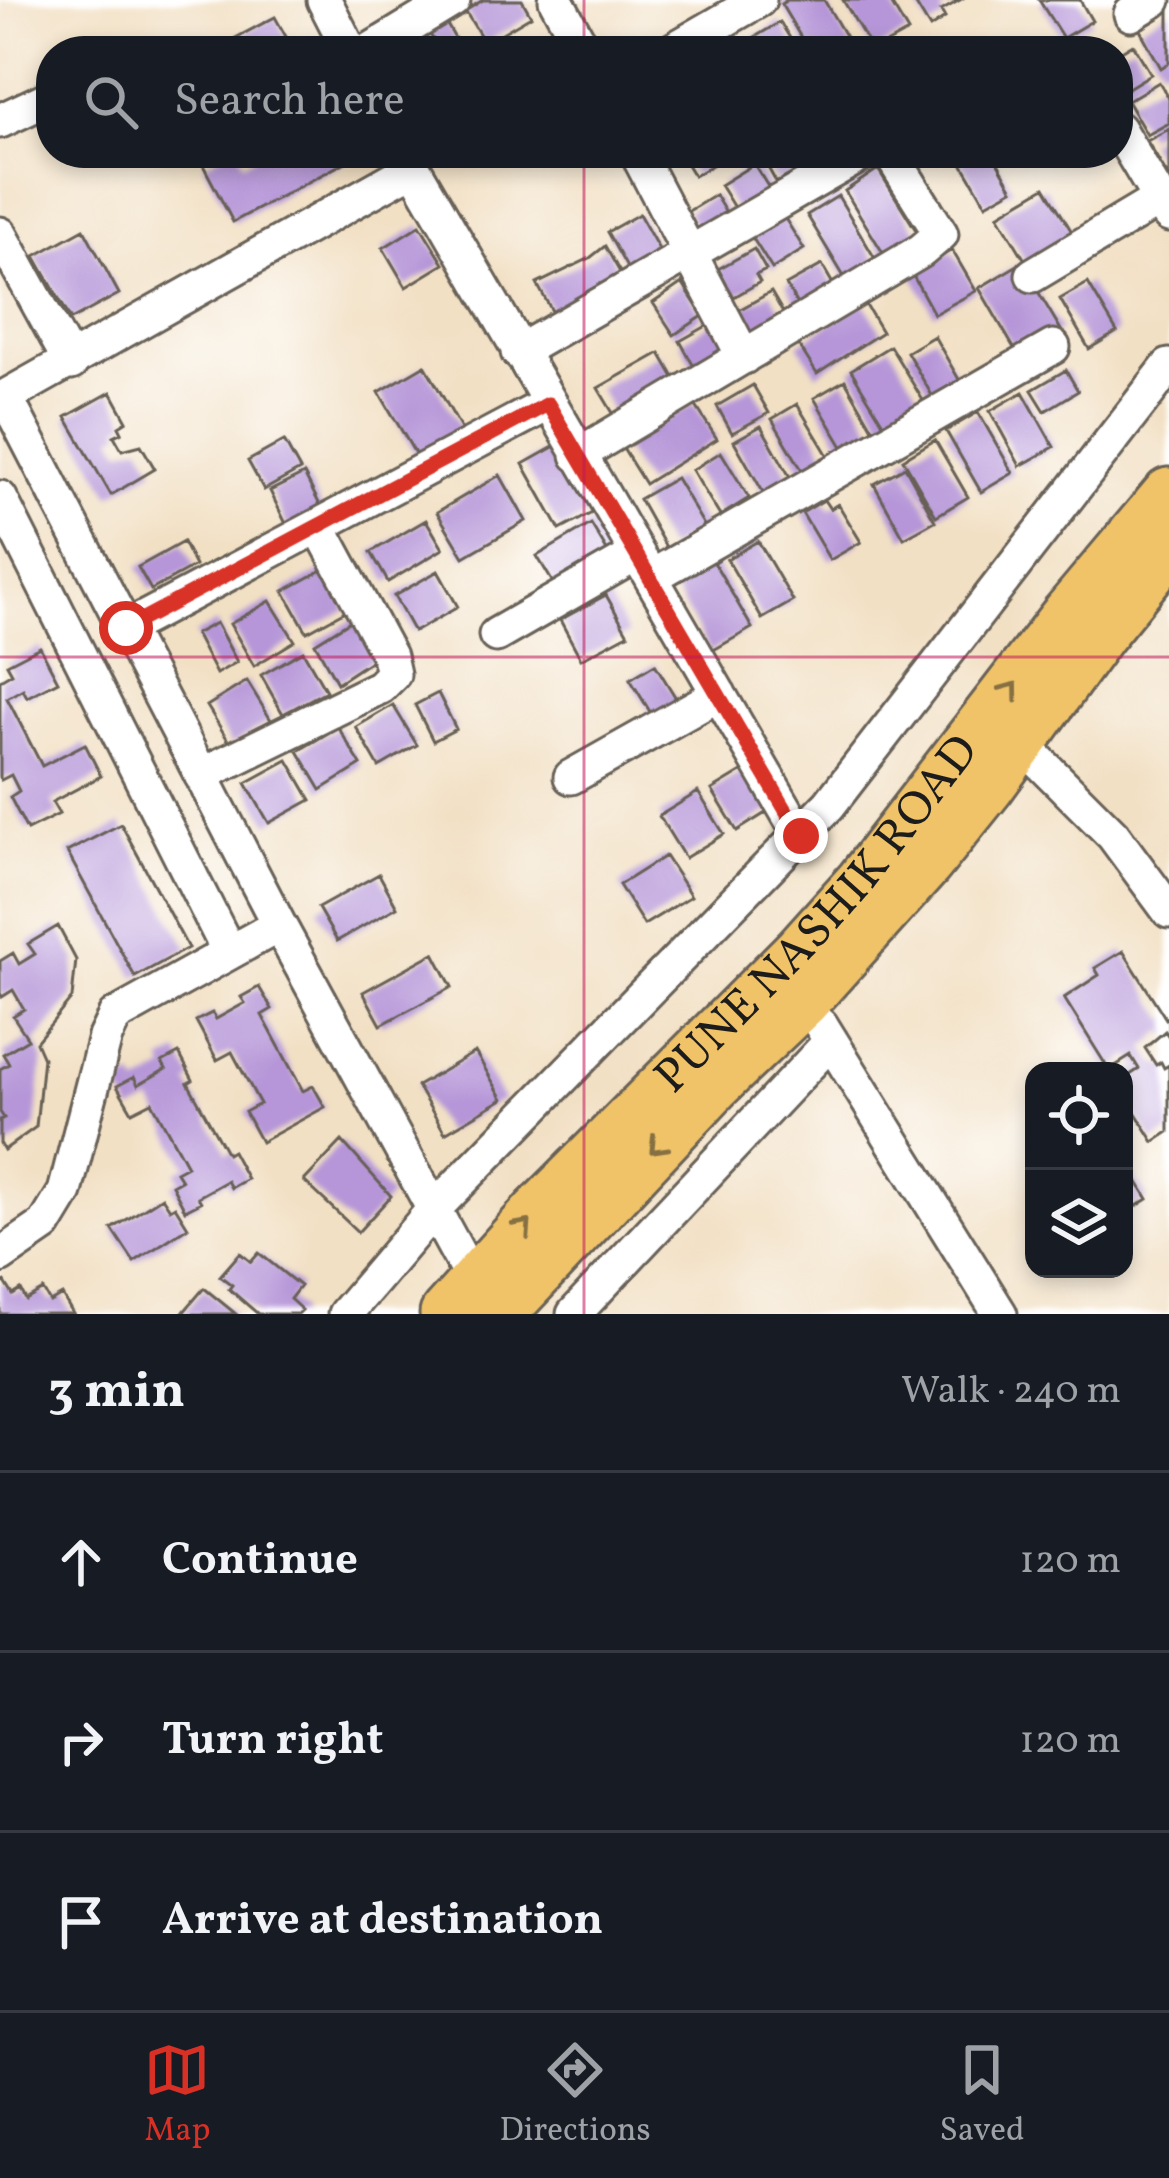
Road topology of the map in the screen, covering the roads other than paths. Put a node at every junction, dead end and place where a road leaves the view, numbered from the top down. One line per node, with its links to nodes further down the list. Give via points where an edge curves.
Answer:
1 (324, 0): 5 (street)
2 (453, 0): 6 (street)
3 (556, 0): 7 (street)
4 (759, 0): 8 (street)
5 (342, 36)
6 (394, 36)
7 (576, 36)
8 (697, 36)
9 (36, 104): 10 (street)
10 (0, 121)
11 (1133, 154): 17 (street)
12 (397, 168): 24 (street)
13 (413, 168): 22 (street)
14 (645, 168): 19 (street)
15 (838, 168): 19 (street)
16 (899, 168): 23 (street, via 941,234)
17 (1164, 207): 20 (street)
18 (0, 234): 24 (street)
19 (688, 254): 22 (street); 23 (street)
20 (1033, 275)
21 (1053, 347): 33 (street)
22 (518, 352): 27 (street)
23 (744, 357): 28 (street)
24 (71, 363): 26 (street)
25 (1169, 366): 40 (street)
26 (3, 399): 34 (street)
27 (548, 404): 28 (street); 31 (street)
28 (578, 455): 33 (street)
29 (1169, 494): 47 (highway, PUNE NASHIK ROAD, one-way to 29, via 554,1196 862,881)
30 (0, 498): 43 (street)
31 (320, 528): 34 (street); 38 (street, via 393,674)
32 (1169, 548): 37 (highway, PUNE NASHIK ROAD)
33 (644, 566): 35 (street); 36 (street)
34 (126, 628): 38 (street)
35 (496, 635)
36 (719, 694): 39 (street); 40 (street)
37 (1020, 742): 41 (street, via 1112,835); 44 (highway, PUNE NASHIK ROAD)
38 (201, 775): 42 (street)
39 (571, 777)
40 (801, 836): 45 (street)
41 (1169, 911)
42 (279, 925): 43 (street); 45 (street)
43 (229, 952): 46 (street, via 116,1016 64,1192 45,1225)
44 (818, 1020): 47 (highway, PUNE NASHIK ROAD, one-way to 47, via 715,1085); 49 (street); 50 (street)
45 (434, 1209): 47 (street); 48 (street)
46 (0, 1256)
47 (485, 1307)
48 (345, 1314)
49 (574, 1314)
50 (1000, 1314)

